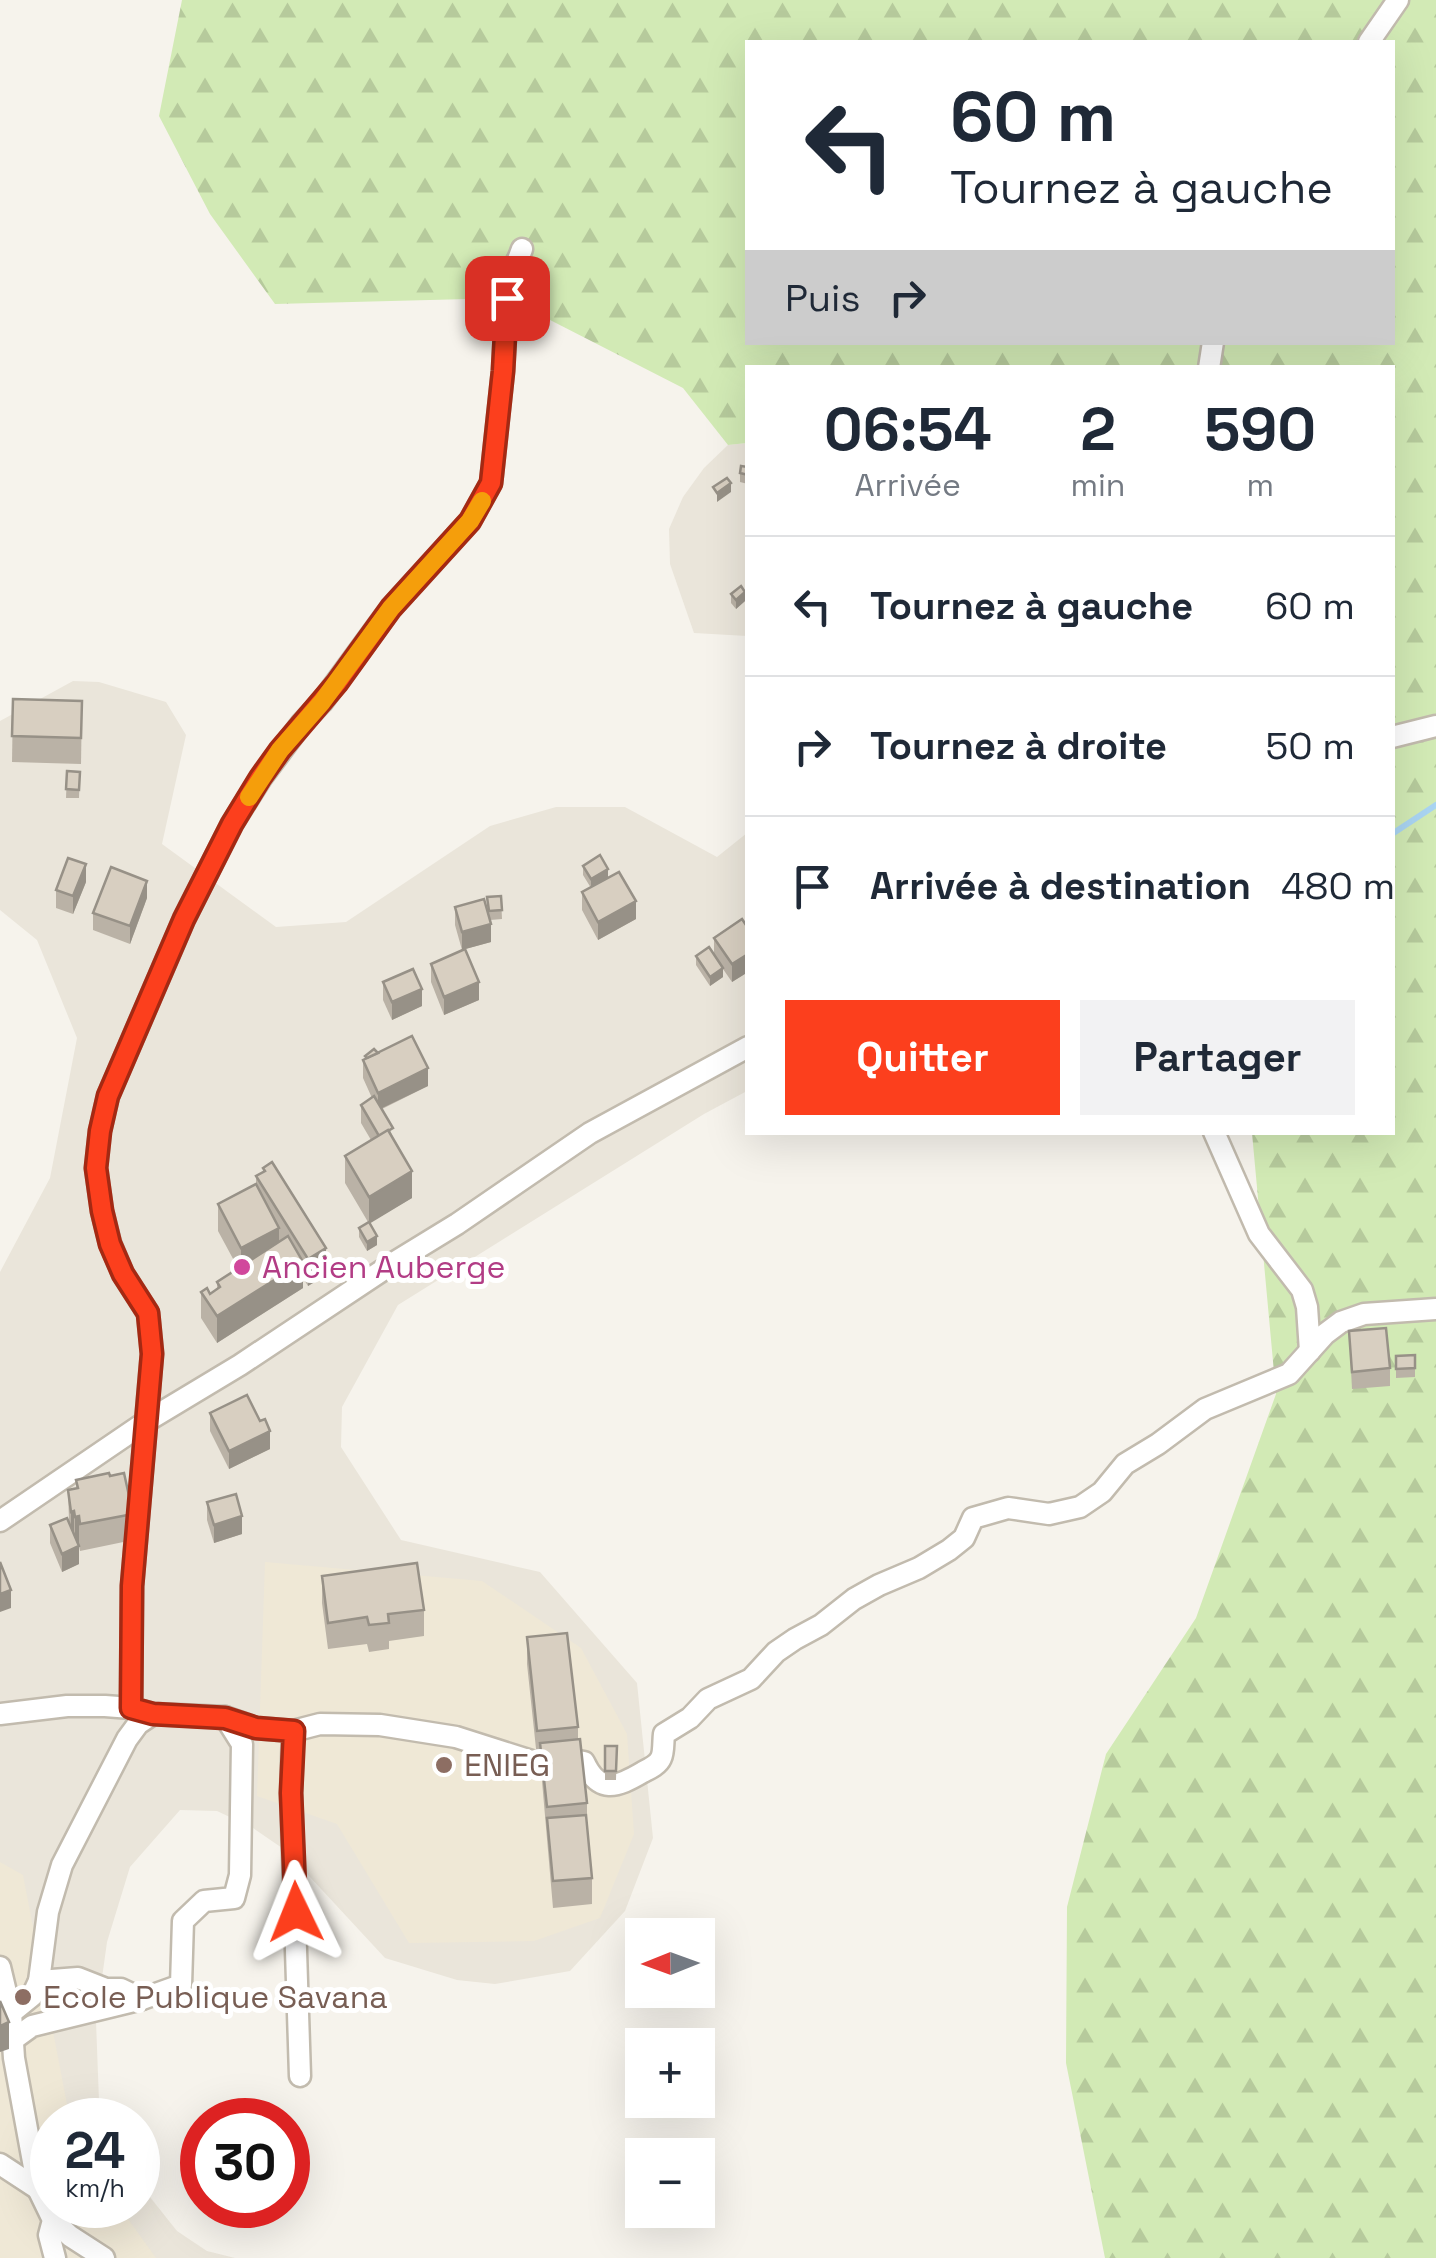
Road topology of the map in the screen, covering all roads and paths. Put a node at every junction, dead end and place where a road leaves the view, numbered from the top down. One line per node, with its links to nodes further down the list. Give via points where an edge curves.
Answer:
1 (1398, 0): 2 (street)
2 (1370, 40)
3 (522, 249): 10 (street, via 509,284 486,495 260,778 184,919 108,1096 96,1168 110,1244 148,1313)
4 (1436, 726): 5 (street)
5 (1395, 735)
6 (745, 1049): 10 (street, via 590,1133)
7 (1215, 1135): 9 (street, via 1265,1245 1302,1290)
8 (1436, 1308): 9 (street, via 1352,1318)
9 (1310, 1350): 16 (street, via 1289,1374 1204,1409 1125,1464 1080,1507 1049,1514 1008,1508 973,1518 949,1550 854,1599 776,1652 752,1678 708,1699 664,1734 660,1762 629,1780 604,1785 592,1779 584,1762 541,1764 456,1737 380,1725 320,1724)
10 (147, 1421): 11 (street); 12 (street, via 132,1586)
11 (0, 1521)
12 (131, 1708): 13 (street); 14 (street)
13 (0, 1714)
14 (153, 1714): 15 (street); 18 (street, via 127,1739 62,1865)
15 (225, 1718): 16 (street); 19 (street, via 242,1744 234,1898 204,1901 183,1921 180,1985)
16 (294, 1731): 22 (street)
17 (0, 1967): 20 (street)
18 (39, 1981): 19 (street, via 78,1978); 20 (street)
19 (142, 1999): 21 (street, via 32,2026)
20 (12, 2013): 21 (street)
21 (9, 2054): 23 (street)
22 (300, 2076)
23 (30, 2152)
24 (0, 2164): 25 (street)
25 (30, 2184)
26 (51, 2228): 28 (street)
27 (62, 2228): 29 (street)
28 (55, 2258)
29 (104, 2258)

